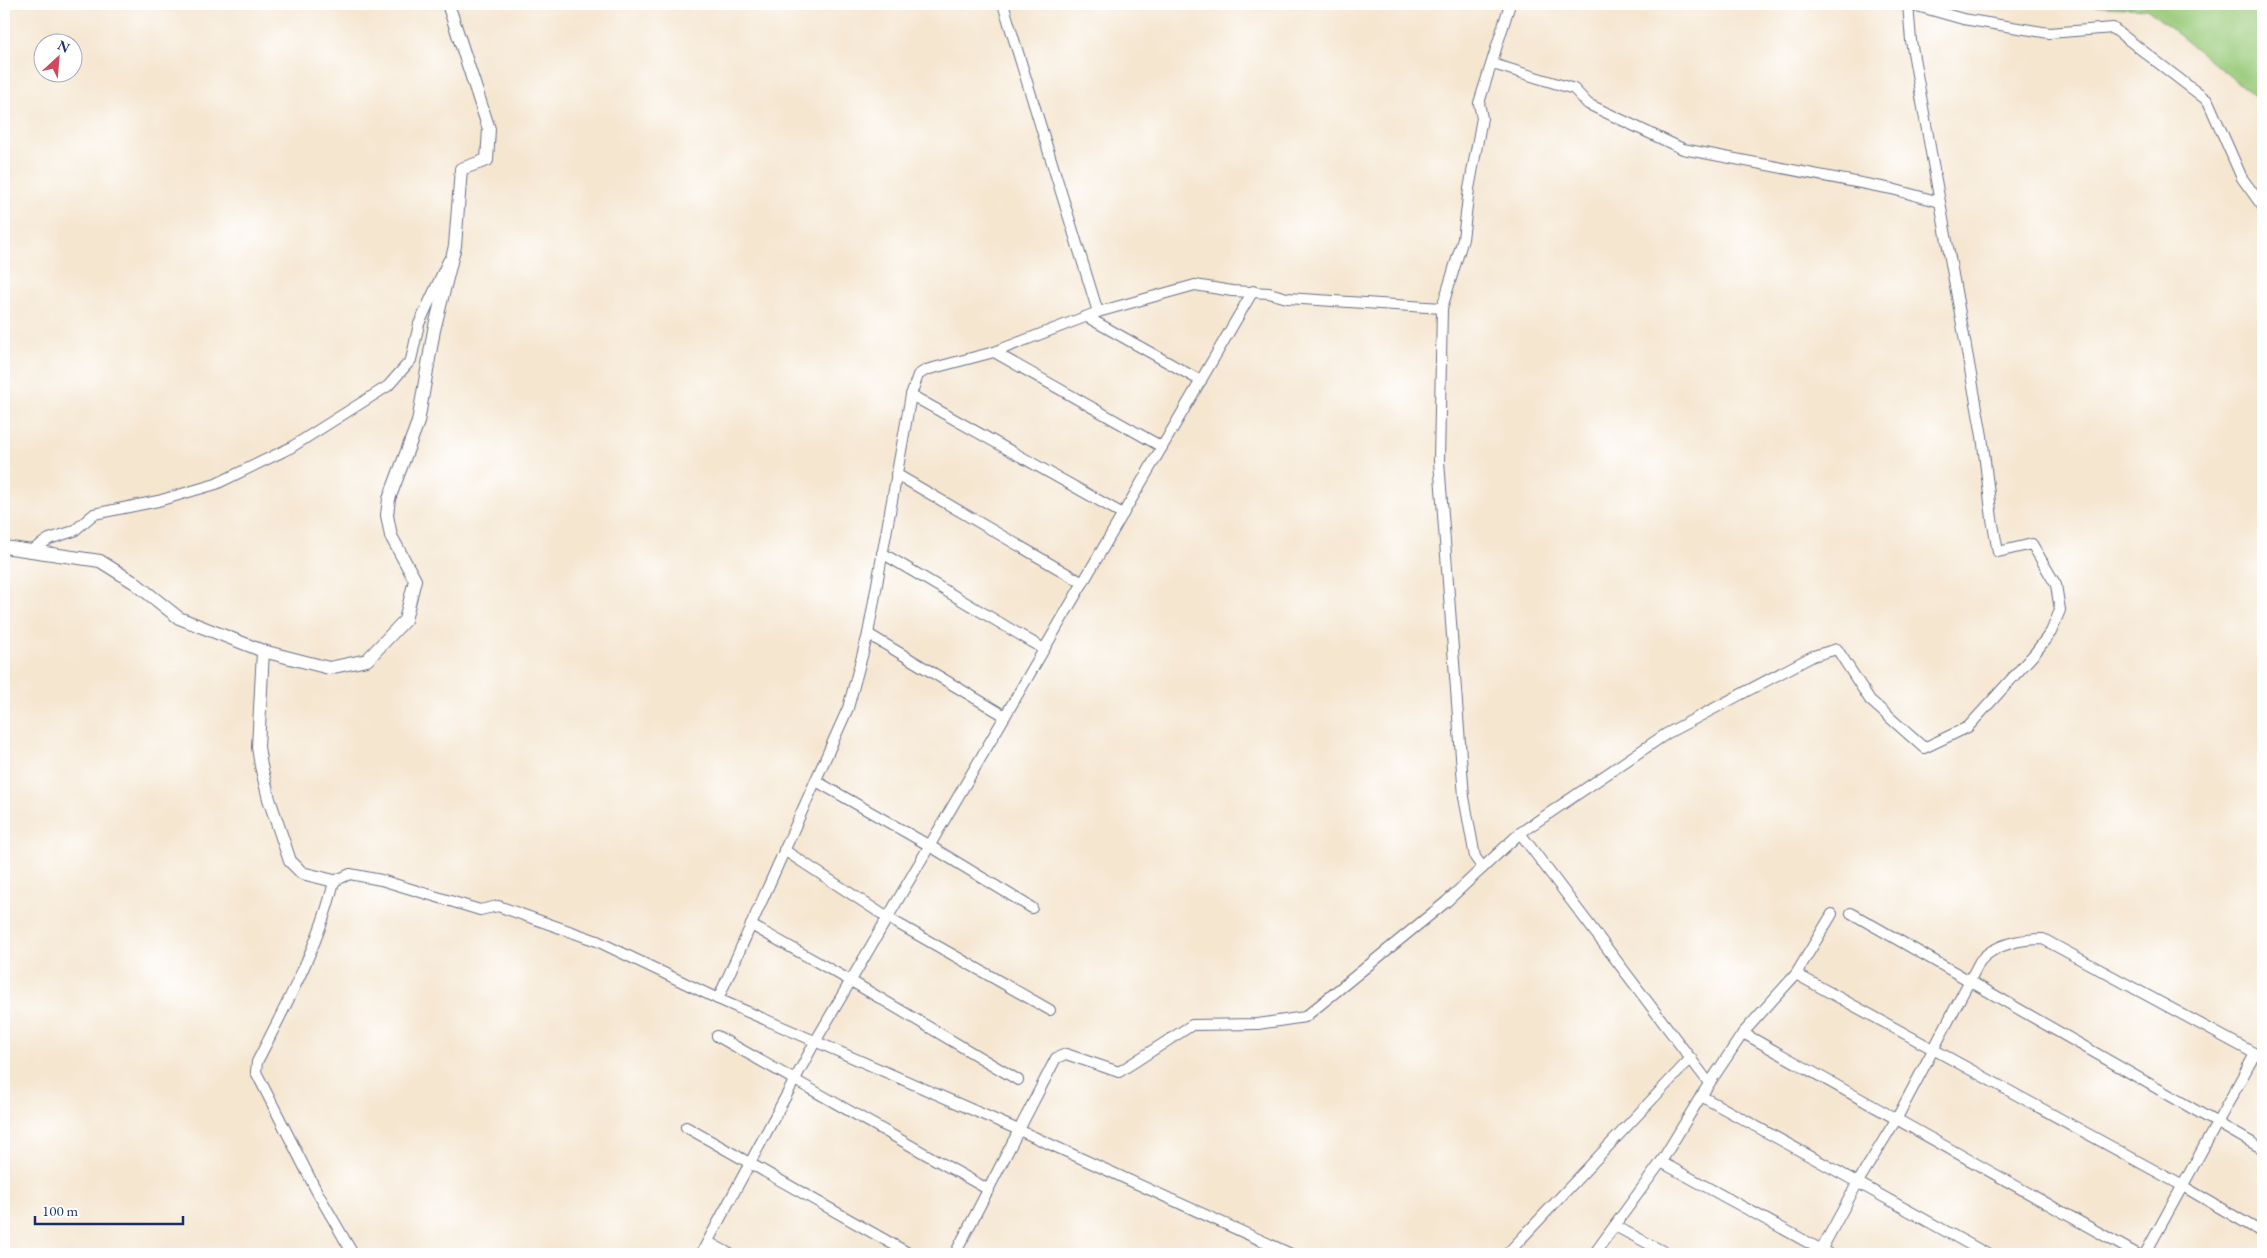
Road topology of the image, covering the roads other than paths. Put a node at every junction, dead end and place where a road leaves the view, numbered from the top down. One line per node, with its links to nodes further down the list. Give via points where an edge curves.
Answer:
1 (448, 4): 8 (street, via 489,129 487,160 461,169)
2 (1002, 4): 11 (street)
3 (1510, 4): 5 (street)
4 (1909, 4): 6 (street, via 1911,41); 7 (street, via 1963,19 2049,33 2113,28 2208,101 2242,178)
5 (1493, 64): 6 (street, via 1574,89 1588,104 1683,149 1892,189); 10 (street, via 1479,104 1482,118 1463,239)
6 (1940, 202): 28 (street, via 1982,436 1998,552 2032,544 2056,585 2060,610 2051,632 1968,727 1924,748 1870,700 1836,648 1813,656 1666,734)
7 (2263, 207)
8 (455, 246): 20 (street, via 419,324 411,360 388,386 290,448 216,484 158,501 94,514 74,531 49,539); 25 (street, via 434,330 418,422 388,499 391,536 415,580 405,620 367,660 329,668)
9 (1253, 291): 10 (street, via 1287,298); 11 (street, via 1195,285); 14 (street)
10 (1442, 308): 31 (street, via 1439,461 1464,797 1475,857)
11 (1098, 312): 12 (street)
12 (1087, 317): 13 (street); 14 (street)
13 (994, 352): 15 (street, via 926,370 918,375); 16 (street)
14 (1201, 381): 16 (street)
15 (911, 396): 17 (street); 18 (street)
16 (1162, 447): 18 (street)
17 (896, 474): 21 (street); 22 (street)
18 (1123, 514): 22 (street)
19 (4, 547): 20 (street)
20 (31, 551): 25 (street, via 100,562 135,583 179,618)
21 (882, 553): 23 (street); 24 (street)
22 (1083, 583): 24 (street)
23 (868, 634): 26 (street); 27 (street, via 848,708)
24 (1044, 650): 26 (street)
25 (263, 651): 32 (street, via 258,747 269,799 290,861 302,873)
26 (1005, 716): 29 (street)
27 (816, 781): 29 (street); 30 (street)
28 (1520, 833): 31 (street); 48 (street)
29 (930, 846): 33 (street); 36 (street)
30 (784, 850): 36 (street); 37 (street)
31 (1483, 868): 56 (street, via 1305,1017 1258,1024 1192,1025 1119,1072 1066,1054 1056,1058)
32 (334, 881): 41 (street, via 350,874 480,910 498,906 597,941); 67 (street, via 329,902 294,988 257,1062 256,1072 316,1190)
33 (1032, 908)
34 (1850, 913): 40 (street)
35 (1832, 914): 38 (street)
36 (888, 918): 39 (street); 42 (street)
37 (751, 925): 39 (street); 41 (street)
38 (1796, 974): 43 (street); 46 (street)
39 (851, 981): 45 (street); 49 (street)
40 (1968, 982): 46 (street); 47 (street, via 1986,954 2016,942 2043,939); 54 (street)
41 (718, 999): 45 (street)
42 (1050, 1010)
43 (1743, 1033): 51 (street); 53 (street)
44 (717, 1036): 50 (street)
45 (815, 1042): 50 (street); 56 (street)
46 (1933, 1049): 53 (street); 61 (street)
47 (2259, 1056): 54 (street)
48 (1691, 1058): 51 (street); 73 (street)
49 (1018, 1080)
50 (795, 1081): 59 (street); 62 (street)
51 (1709, 1083): 52 (street)
52 (1701, 1096): 58 (street); 60 (street)
53 (1897, 1118): 60 (street); 77 (street)
54 (2216, 1122): 57 (street); 61 (street)
55 (686, 1127): 59 (street)
56 (1021, 1131): 62 (street); 72 (street)
57 (2263, 1149)
58 (1661, 1162): 63 (street); 66 (street)
59 (751, 1163): 65 (street); 70 (street)
60 (1858, 1182): 66 (street); 76 (street)
61 (2181, 1185): 64 (street); 78 (street)
62 (989, 1190): 71 (street)
63 (1615, 1226): 74 (street); 75 (street)
64 (2263, 1233)
65 (708, 1242): 68 (street); 69 (street)
66 (1823, 1253)
67 (353, 1254)
68 (700, 1254)
69 (730, 1254)
70 (910, 1254)
71 (955, 1254)
72 (1291, 1254)
73 (1507, 1254)
74 (1594, 1254)
75 (1668, 1254)
76 (1986, 1254)
77 (2137, 1254)
78 (2145, 1254)

